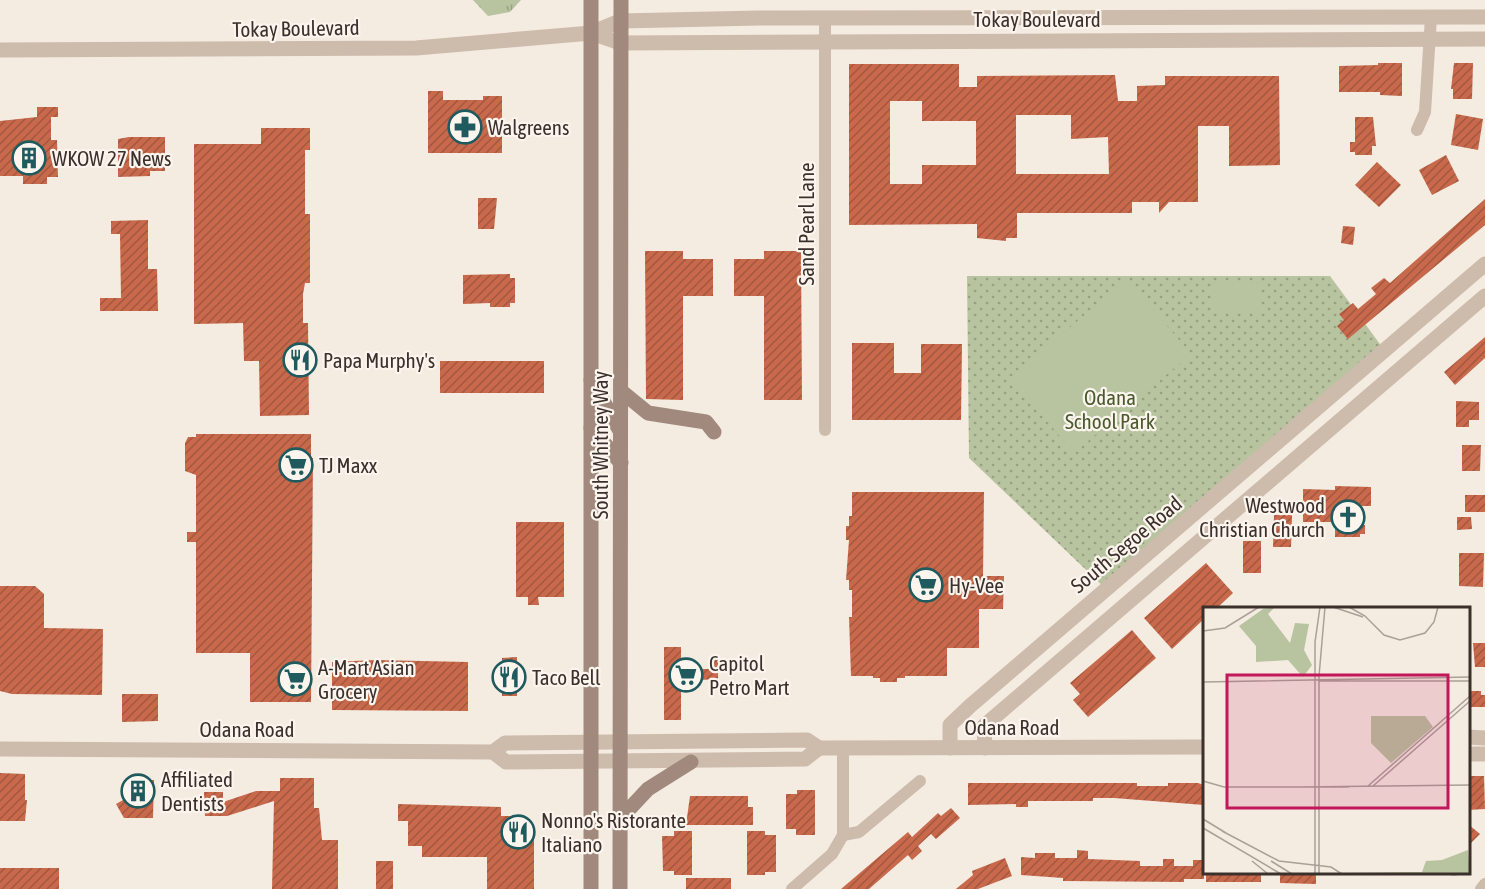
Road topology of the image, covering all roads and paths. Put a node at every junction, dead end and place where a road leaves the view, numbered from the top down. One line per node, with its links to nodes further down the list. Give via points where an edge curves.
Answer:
1 (591, 0): 7 (main road, South Whitney Way)
2 (621, 0): 6 (main road, South Whitney Way)
3 (1431, 17): 4 (street, Tokay Boulevard); 5 (street, Tokay Boulevard); 8 (street)
4 (1485, 17)
5 (825, 18): 6 (street, Tokay Boulevard); 10 (street, Sand Pearl Lane)
6 (620, 21): 7 (street, Tokay Boulevard); 11 (main road, South Whitney Way)
7 (591, 33): 11 (street, Tokay Boulevard); 12 (street, Tokay Boulevard, via 416,48); 16 (main road, South Whitney Way)
8 (1431, 38): 9 (street, Tokay Boulevard); 10 (street, Tokay Boulevard); 13 (street, via 1425,112)
9 (1485, 39)
10 (826, 41): 11 (street, Tokay Boulevard); 19 (street, Sand Pearl Lane)
11 (620, 43): 17 (main road, South Whitney Way)
12 (0, 50)
13 (1417, 130)
14 (1484, 267): 30 (street, South Segoe Road, via 970,706 950,726)
15 (1485, 296): 31 (street, via 984,726)
16 (591, 380): 18 (main road, South Whitney Way); 20 (main road)
17 (621, 391): 20 (main road, South Whitney Way); 21 (main road, via 648,413 706,422)
18 (591, 428): 22 (main road); 25 (main road, South Whitney Way)
19 (825, 430)
20 (621, 432): 22 (main road, South Whitney Way)
21 (714, 432)
22 (621, 463): 26 (main road, South Whitney Way)
23 (1470, 737): 24 (street)
24 (1485, 738)
25 (591, 742): 26 (street, Odana Road); 33 (street, Odana Road, via 505,743); 36 (main road, South Whitney Way)
26 (622, 742): 28 (street, Odana Road, via 807,740); 34 (main road, South Whitney Way)
27 (1203, 747): 31 (street, Odana Road)
28 (819, 748): 29 (street, Odana Road); 35 (street, Odana Road, via 805,759)
29 (843, 748): 30 (street, Odana Road); 39 (street)
30 (950, 748): 31 (street, Odana Road)
31 (985, 748)
32 (0, 749): 33 (street, Odana Road)
33 (493, 752): 36 (street, Odana Road, via 506,762)
34 (621, 762): 35 (street, Odana Road); 36 (street, Odana Road); 38 (main road, South Whitney Way)
35 (692, 762): 38 (main road, via 648,789)
36 (591, 763): 41 (main road, South Whitney Way)
37 (920, 781): 39 (street, via 860,832)
38 (619, 820): 42 (main road, South Whitney Way)
39 (843, 835): 43 (street, via 832,854)
40 (1485, 884): 44 (street)
41 (591, 889)
42 (620, 889)
43 (792, 889)
44 (1481, 889)

